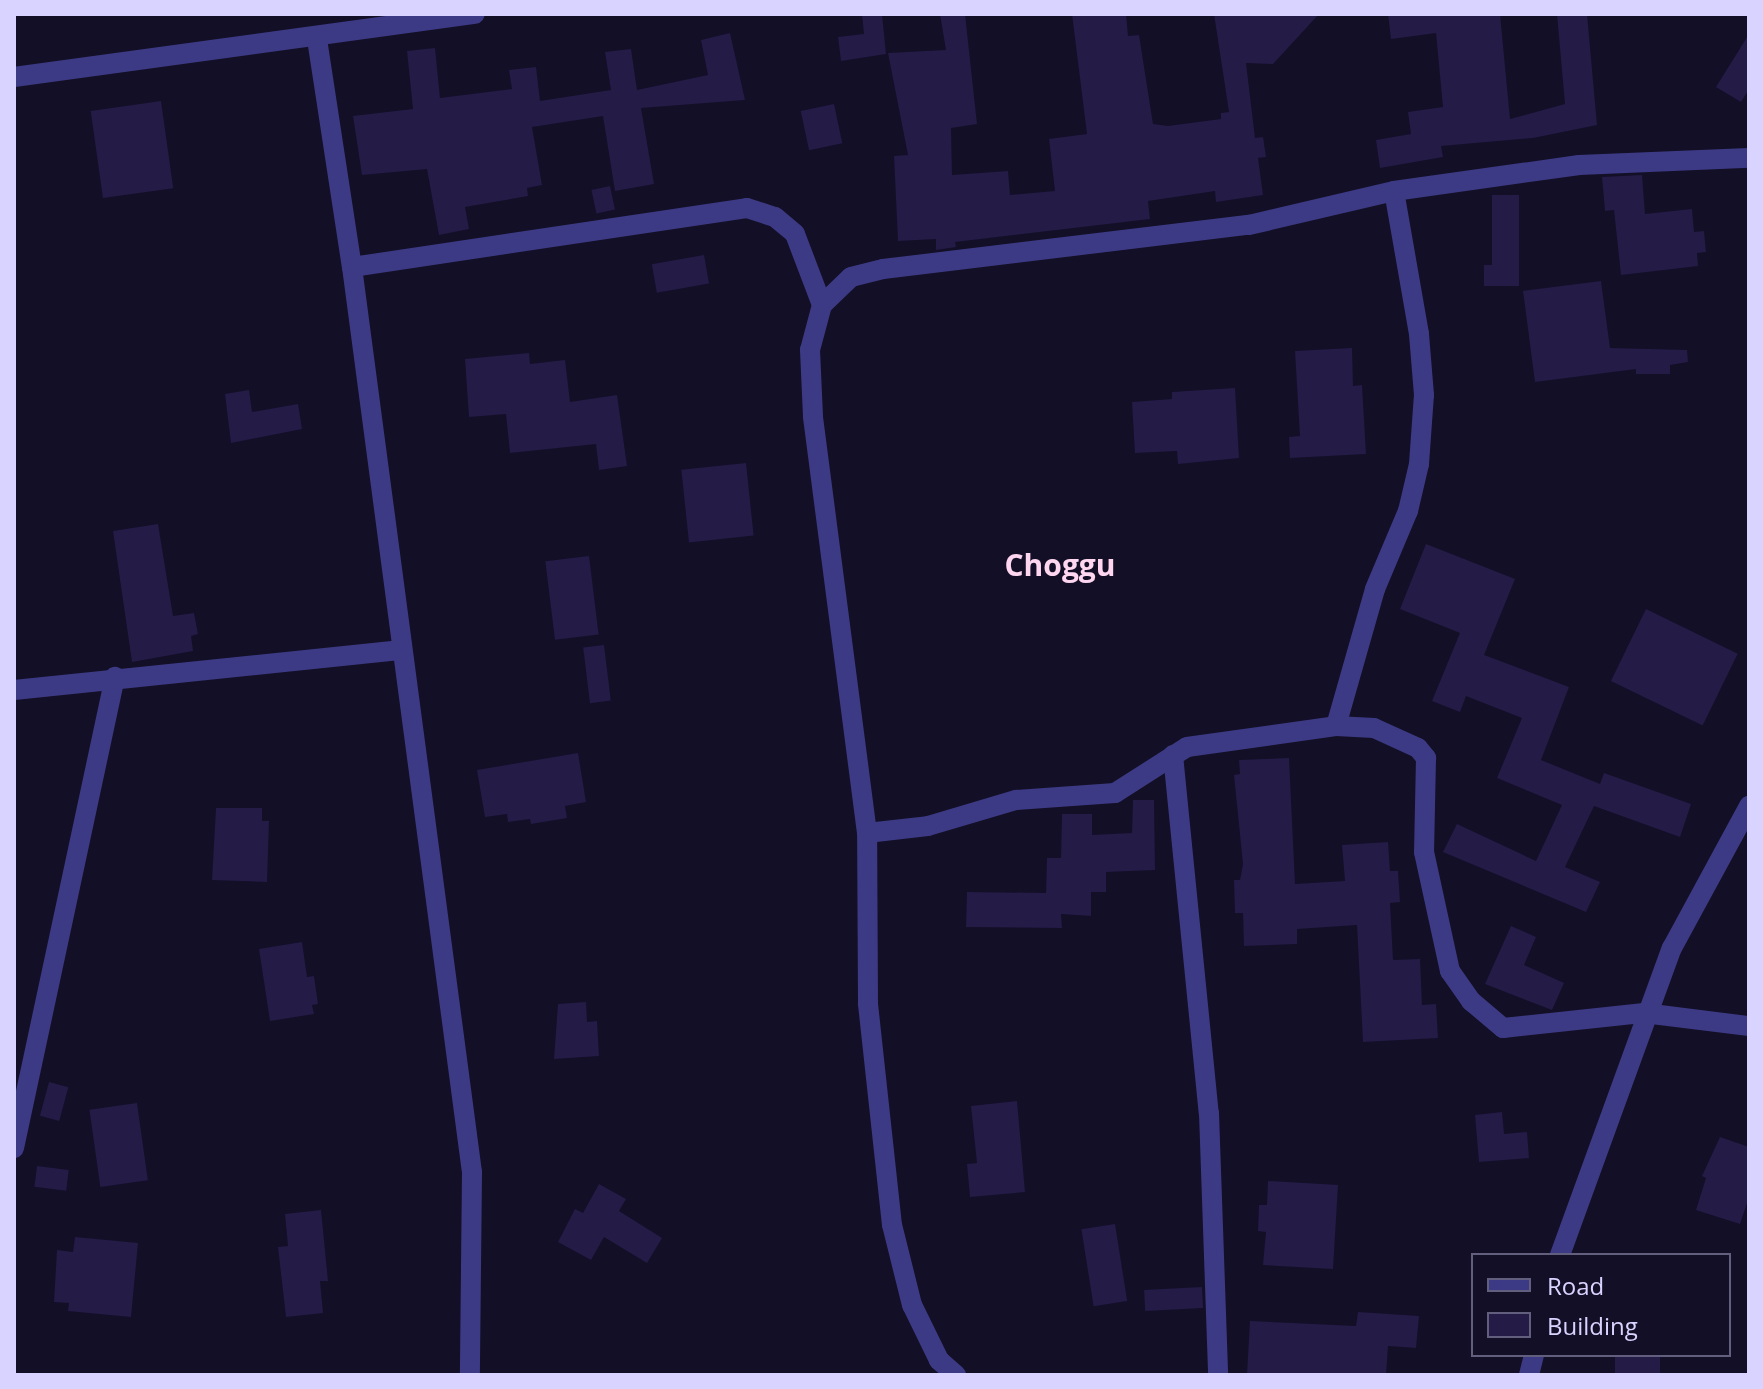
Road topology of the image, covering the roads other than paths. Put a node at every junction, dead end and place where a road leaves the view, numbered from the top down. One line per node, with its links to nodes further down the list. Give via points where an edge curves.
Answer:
1 (475, 14): 2 (street)
2 (317, 39): 3 (street); 6 (street)
3 (14, 77)
4 (1749, 158): 5 (street, via 1579,165)
5 (1394, 191): 7 (street, via 1249,225 883,269 851,277); 11 (street, via 1419,334 1424,395 1419,464 1408,511 1375,589)
6 (352, 267): 7 (street, via 747,208 775,217 795,234); 8 (street)
7 (822, 305): 14 (street, via 810,350 813,416)
8 (402, 650): 9 (street); 19 (street, via 472,1172)
9 (115, 677): 10 (street); 17 (street)
10 (14, 690)
11 (1336, 726): 12 (street, via 1187,747); 15 (street, via 1374,728 1418,748 1426,758 1429,878 1450,971 1471,1001 1503,1028)
12 (1173, 755): 14 (street, via 1115,793 1016,800 928,826); 21 (street, via 1209,1113)
13 (1749, 806): 15 (street, via 1672,948)
14 (867, 833): 20 (street, via 868,1003 892,1225 912,1305 939,1360)
15 (1644, 1013): 16 (street); 18 (street)
16 (1749, 1026)
17 (14, 1148)
18 (1561, 1253)
19 (470, 1375)
20 (956, 1375)
21 (1218, 1375)

